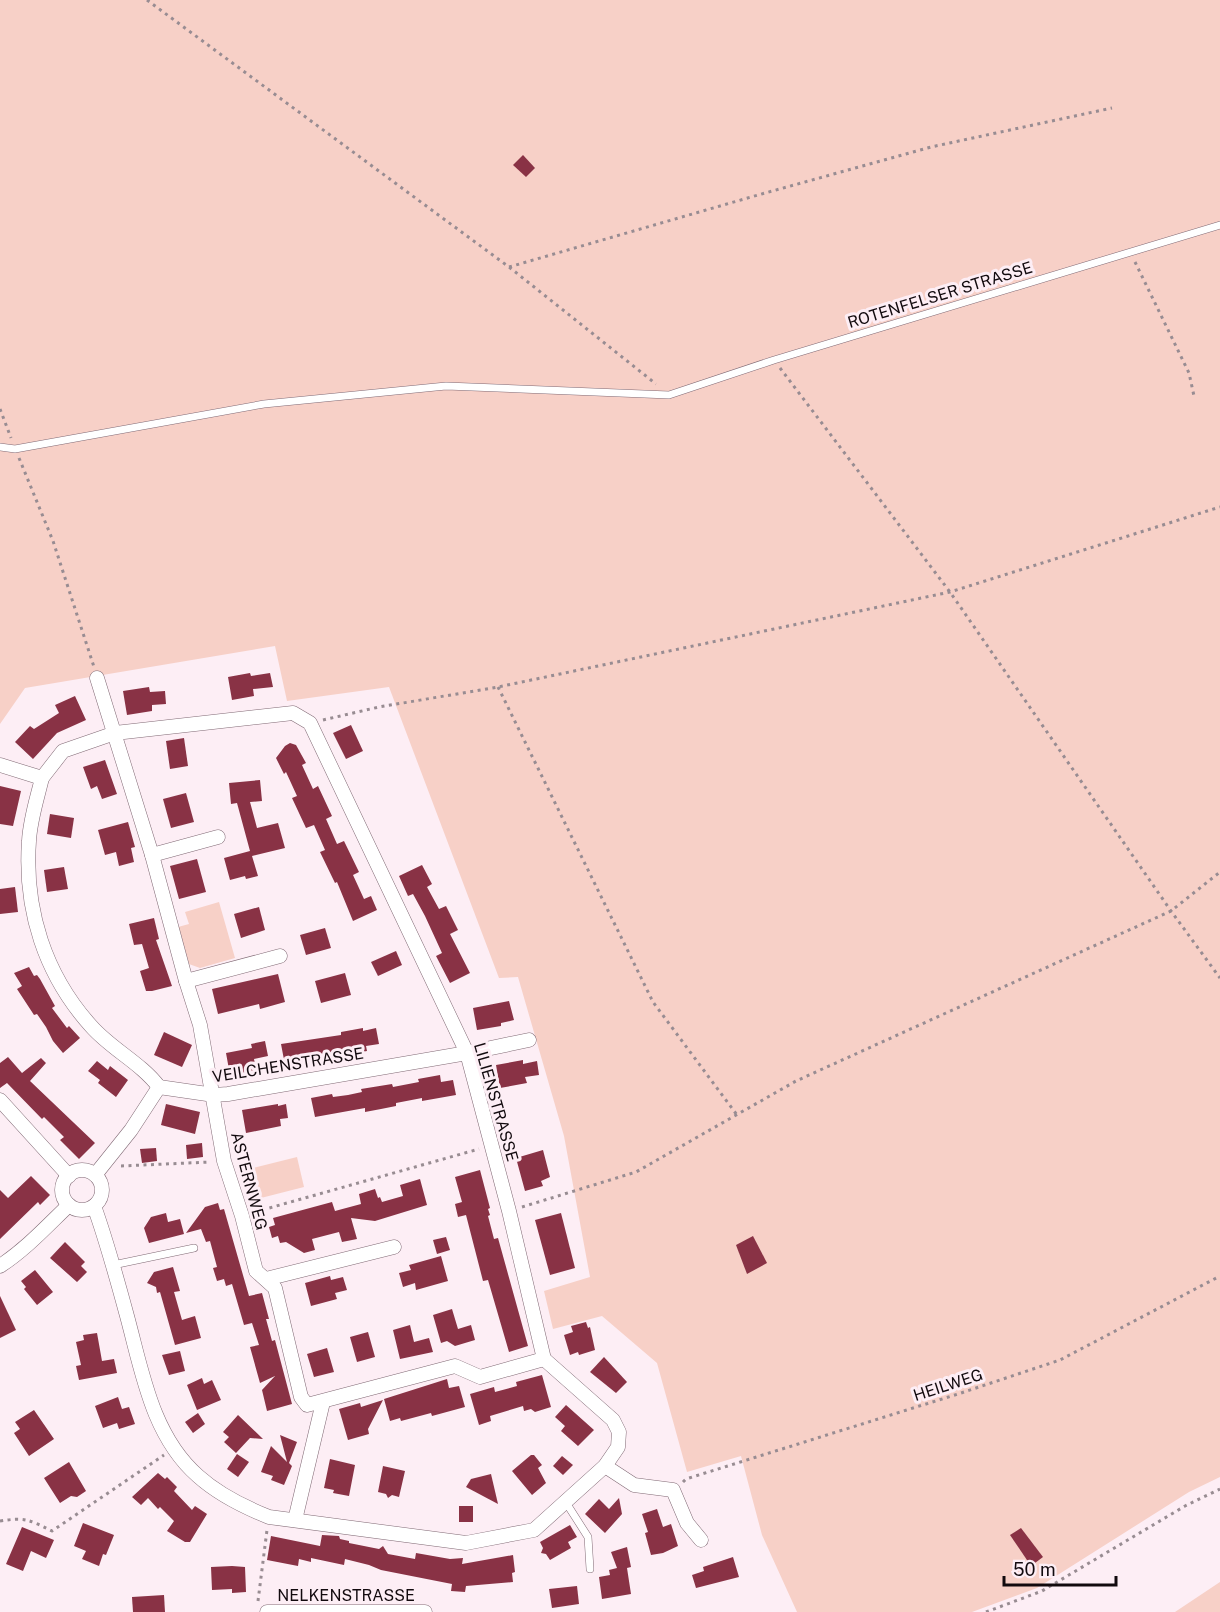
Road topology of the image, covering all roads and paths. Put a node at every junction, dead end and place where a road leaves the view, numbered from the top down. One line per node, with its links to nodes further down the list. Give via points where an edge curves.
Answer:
1 (147, 0): 5 (path)
2 (1112, 108): 5 (path, via 931,147)
3 (1220, 225): 4 (lane, ROTENFELSER STRASSE)
4 (1131, 252): 6 (lane, ROTENFELSER STRASSE); 8 (path, via 1189,373)
5 (508, 267): 7 (path)
6 (774, 360): 7 (lane, ROTENFELSER STRASSE); 13 (path)
7 (669, 395): 11 (lane, via 446,386 264,404)
8 (1194, 396)
9 (0, 409): 11 (path)
10 (0, 447): 11 (lane)
11 (15, 448): 14 (path, via 53,541)
12 (1220, 507): 13 (path)
13 (950, 592): 15 (path); 23 (path)
14 (97, 678): 17 (street, ASTERNWEG)
15 (498, 687): 16 (path); 32 (path, via 653,1002)
16 (310, 723): 17 (street, via 293,713); 28 (street, LILIENSTRASSE)
17 (115, 733): 19 (street, via 63,751); 21 (street, ASTERNWEG)
18 (0, 765): 19 (street)
19 (42, 778): 29 (street, via 29,839 28,881 44,953 91,1027 150,1074)
20 (218, 837): 21 (street)
21 (152, 855): 26 (street, ASTERNWEG)
22 (1220, 872): 23 (path)
23 (1171, 911): 25 (path); 32 (path, via 796,1081)
24 (280, 956): 26 (street)
25 (1220, 978)
26 (186, 981): 30 (street, ASTERNWEG, via 200,1025)
27 (529, 1040): 28 (street, VEILCHENSTRASSE)
28 (466, 1053): 30 (street, VEILCHENSTRASSE); 33 (street, LILIENSTRASSE)
29 (159, 1087): 30 (street, VEILCHENSTRASSE); 35 (street)
30 (214, 1095): 34 (street, ASTERNWEG)
31 (0, 1100): 36 (street)
32 (737, 1115): 39 (path, via 636,1172)
33 (491, 1144): 39 (street, LILIENSTRASSE); 40 (path)
34 (224, 1161): 35 (path); 40 (street, ASTERNWEG)
35 (100, 1171): 36 (street, via 77,1171); 38 (street, via 101,1197)
36 (69, 1176): 37 (street, via 63,1191)
37 (69, 1205): 38 (street, via 86,1210); 44 (street)
38 (94, 1206): 43 (street)
39 (509, 1211): 47 (street, LILIENSTRASSE)
40 (242, 1216): 46 (street, ASTERNWEG, via 256,1271)
41 (394, 1247): 46 (street)
42 (194, 1248): 43 (lane)
43 (113, 1265): 49 (street, via 151,1407)
44 (0, 1266)
45 (1220, 1276): 52 (path, HEILWEG, via 1060,1360 686,1479)
46 (266, 1279): 48 (street, ASTERNWEG, via 275,1288 300,1397 307,1405)
47 (544, 1359): 48 (street, via 480,1377 455,1366); 50 (street, via 613,1420 618,1447)
48 (323, 1402): 55 (street)
49 (174, 1448): 54 (street, via 198,1476 242,1506); 56 (path, via 52,1531 19,1518)
50 (605, 1466): 52 (street, via 634,1485); 53 (street)
51 (1220, 1489): 62 (path, via 1042,1591)
52 (673, 1490): 57 (street, via 687,1523)
53 (566, 1501): 55 (street, via 534,1530 466,1543); 58 (lane, via 588,1537)
54 (269, 1517): 55 (street); 59 (path)
55 (295, 1520)
56 (0, 1521)
57 (701, 1540)
58 (590, 1569)
59 (257, 1612)
60 (267, 1612): 61 (street, NELKENSTRASSE)
61 (425, 1612)
62 (986, 1612)

